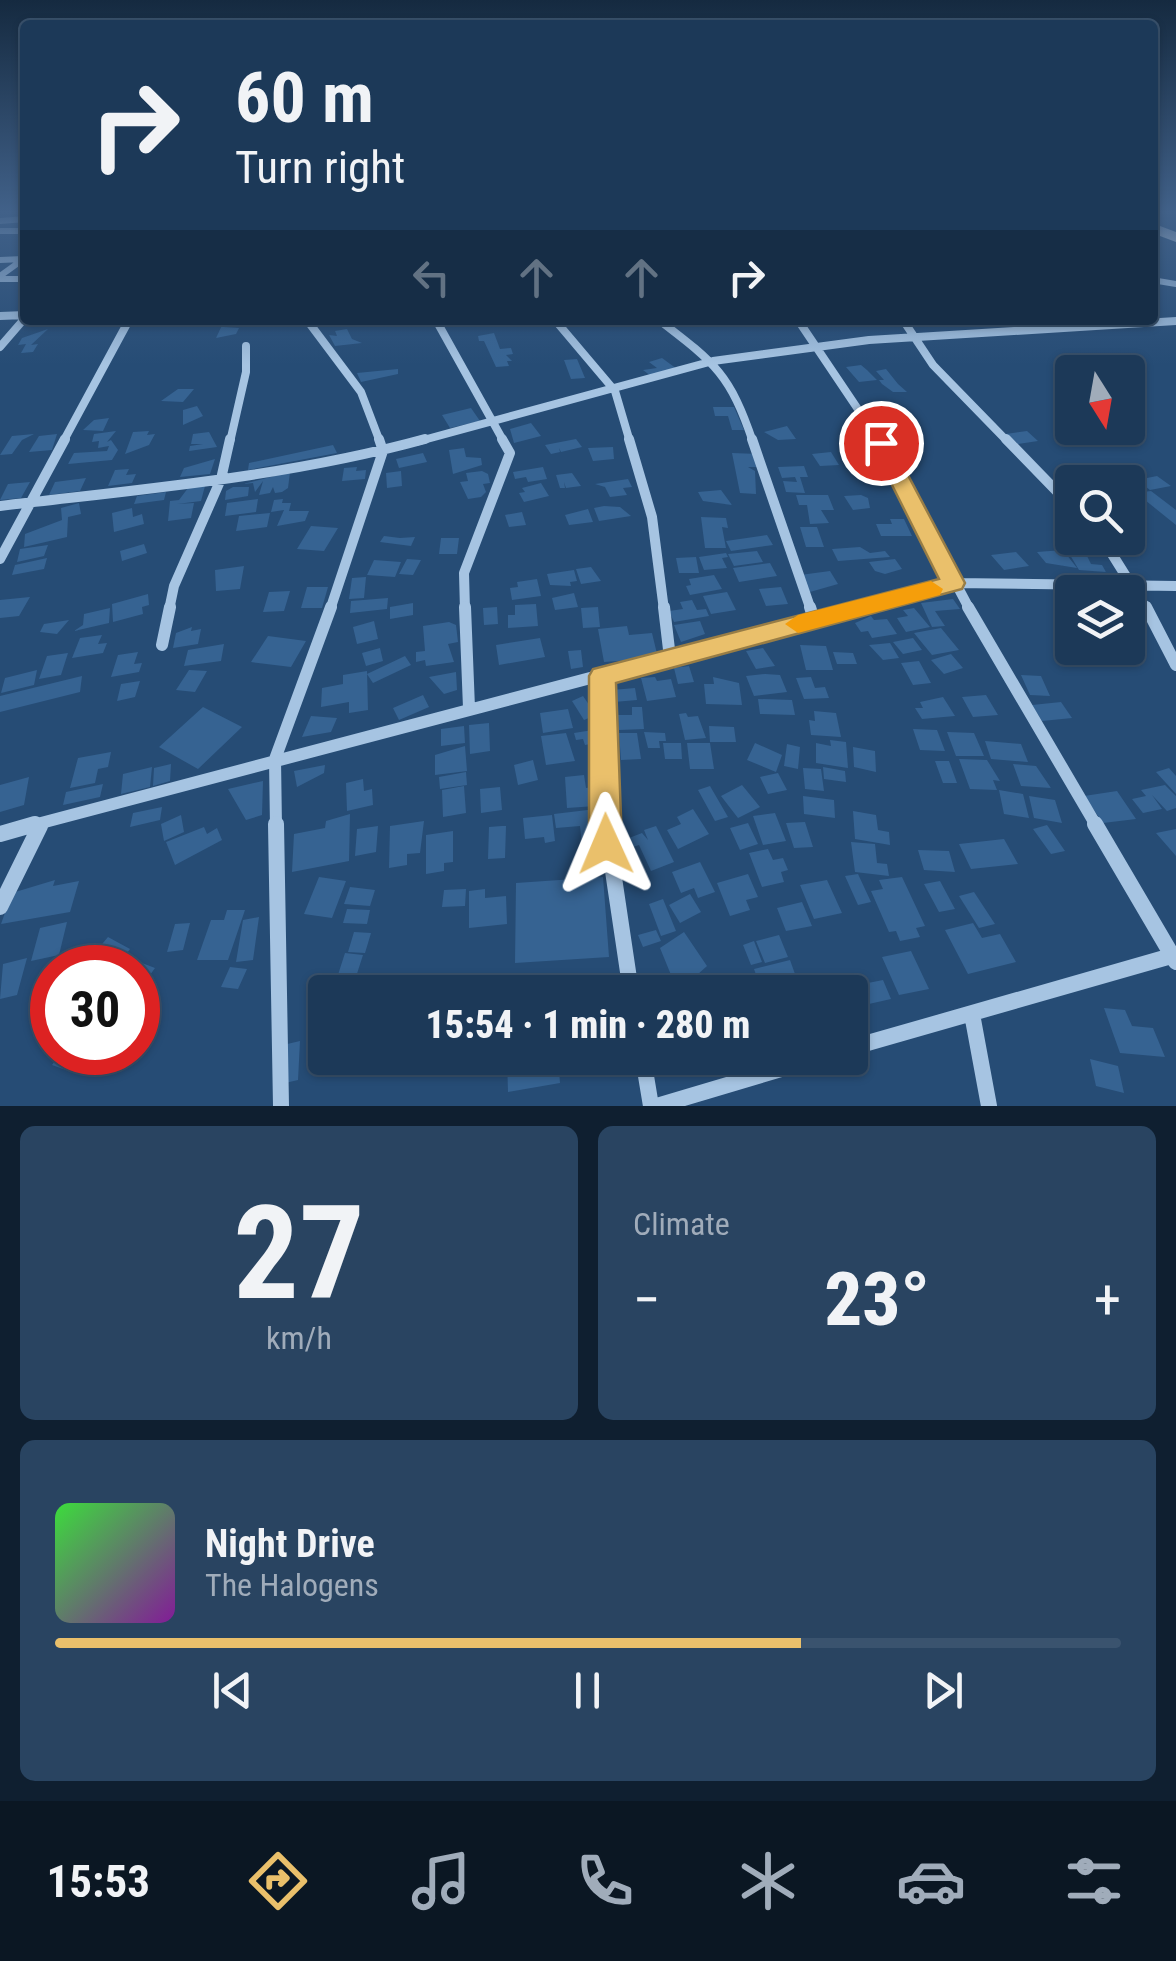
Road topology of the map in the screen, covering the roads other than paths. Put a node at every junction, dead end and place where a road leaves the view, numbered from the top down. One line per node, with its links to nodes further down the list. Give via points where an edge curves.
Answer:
1 (20, 322): 13 (street)
2 (127, 325): 20 (street)
3 (311, 325): 17 (street, via 361,392)
4 (439, 325): 16 (street)
5 (559, 325): 15 (street)
6 (665, 325): 14 (street)
7 (802, 325): 12 (street)
8 (907, 325): 10 (street)
9 (1106, 325): 10 (street)
10 (914, 336): 12 (street); 19 (street, via 932,365)
11 (246, 346): 18 (street)
12 (818, 346): 14 (street); 23 (street, via 866,415)
13 (0, 347)
14 (712, 362): 15 (street); 28 (street, via 736,391 749,422)
15 (615, 391): 16 (street); 30 (street, via 652,517)
16 (491, 424): 17 (street); 33 (street, via 510,453 464,572)
17 (383, 451): 18 (street); 34 (street)
18 (221, 479): 20 (street); 29 (street, via 174,586)
19 (1055, 490)
20 (34, 502): 21 (street); 22 (street)
21 (0, 506)
22 (0, 559)
23 (954, 583): 24 (street); 28 (street); 38 (street)
24 (1055, 584)
25 (1145, 585): 26 (street)
26 (1176, 586)
27 (1145, 605): 31 (street)
28 (814, 620): 30 (street)
29 (162, 645)
30 (670, 658): 32 (street)
31 (1176, 664)
32 (602, 676): 33 (street); 39 (street, via 606,844)
33 (469, 708): 34 (street)
34 (275, 759): 35 (street); 45 (street)
35 (40, 826): 36 (street); 37 (street)
36 (0, 834)
37 (0, 907)
38 (1174, 957): 40 (street)
39 (629, 975)
40 (972, 1014): 41 (street); 46 (street)
41 (868, 1043)
42 (649, 1075): 44 (street)
43 (761, 1075): 44 (street)
44 (660, 1105)
45 (281, 1106)
46 (989, 1106)

